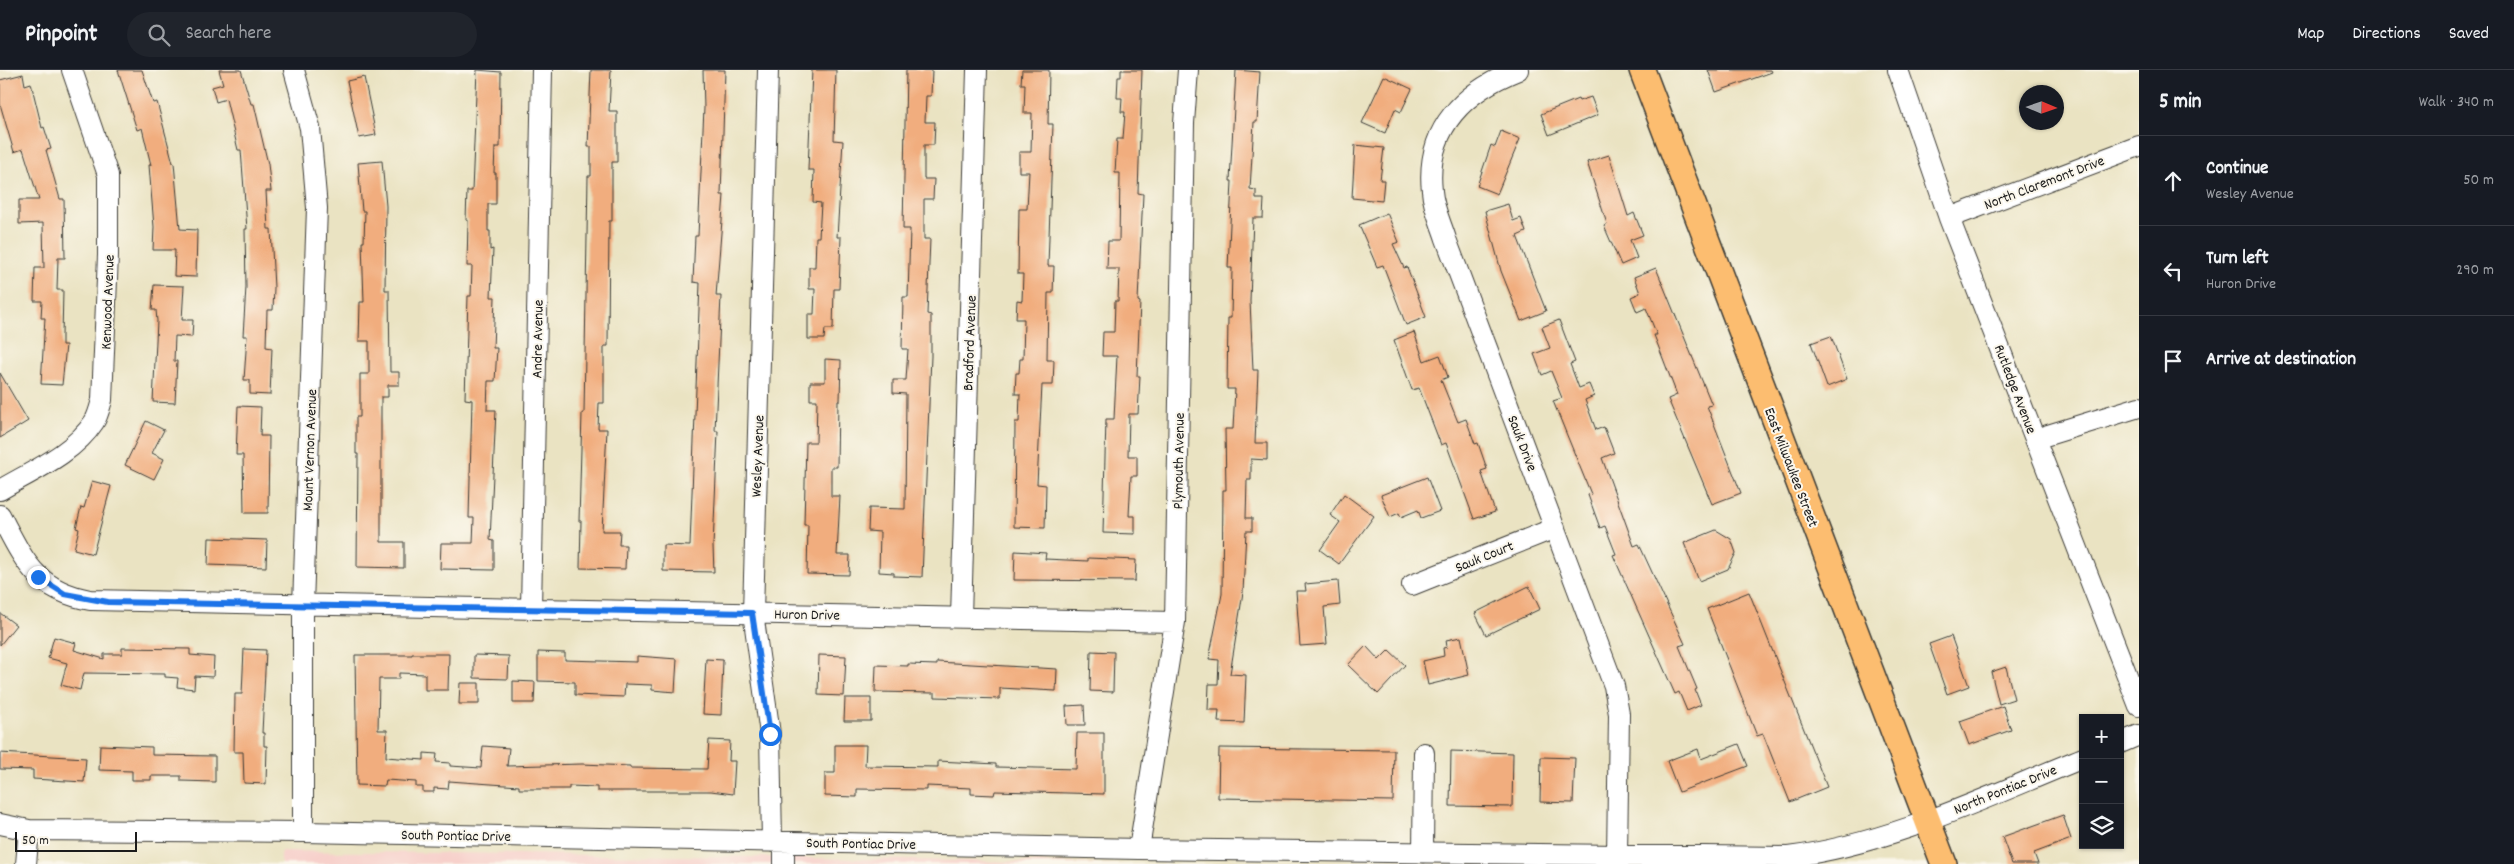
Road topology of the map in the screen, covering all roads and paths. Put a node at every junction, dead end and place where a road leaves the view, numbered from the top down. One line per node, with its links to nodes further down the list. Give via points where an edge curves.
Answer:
1 (72, 70): 14 (street, Kenwood Avenue, via 108,175 102,400 95,420 80,440)
2 (294, 70): 18 (street, Mount Vernon Avenue, via 310,128 317,208)
3 (542, 70): 19 (street, Andre Avenue)
4 (768, 70): 20 (street, Wesley Avenue)
5 (977, 70): 21 (street, Bradford Avenue)
6 (1188, 70): 22 (street, Plymouth Avenue, via 1184,123)
7 (1518, 70): 16 (street, Sauk Drive, via 1493,80 1472,94 1445,124 1433,153 1432,192 1446,239)
8 (1642, 70): 28 (main road, East Milwaukee Street)
9 (1898, 70): 11 (street, Rutledge Avenue)
10 (2139, 146): 11 (street, North Claremont Drive)
11 (1949, 218): 13 (street, Rutledge Avenue)
12 (2139, 407): 13 (street)
13 (2035, 439): 23 (street, Rutledge Avenue)
14 (0, 490)
15 (0, 515): 18 (street, Huron Drive, via 27,565 50,587 65,594 108,602)
16 (1555, 528): 17 (street, Sauk Court); 38 (street, Sauk Drive, via 1614,686 1619,714)
17 (1412, 585)
18 (303, 605): 19 (street, Huron Drive); 31 (street, Mount Vernon Avenue)
19 (531, 608): 20 (street, Huron Drive)
20 (752, 613): 21 (street, Huron Drive); 32 (street, Wesley Avenue, via 770,734)
21 (961, 617): 22 (street, Huron Drive)
22 (1174, 622): 33 (street, Plymouth Avenue)
23 (2139, 706)
24 (2139, 735): 25 (street)
25 (2124, 741)
26 (1424, 754): 34 (street)
27 (2080, 759): 28 (street, North Pontiac Drive)
28 (1928, 820): 39 (street, South Pontiac Drive); 43 (main road, East Milwaukee Street)
29 (0, 824): 30 (street, South Pontiac Drive)
30 (29, 830): 31 (street, South Pontiac Drive); 41 (street)
31 (303, 832): 32 (street, South Pontiac Drive)
32 (778, 842): 35 (street, South Pontiac Drive); 42 (street, Wesley Avenue)
33 (1139, 849): 36 (street, South Pontiac Drive); 37 (street, South Pontiac Drive)
34 (1423, 853): 37 (street, South Pontiac Drive); 38 (street, South Pontiac Drive)
35 (953, 855): 36 (street, South Pontiac Drive)
36 (1026, 855)
37 (1261, 857)
38 (1617, 857): 40 (street, South Pontiac Drive)
39 (1831, 858): 40 (street, South Pontiac Drive)
40 (1686, 860)
41 (26, 864)
42 (784, 864)
43 (1944, 864)

